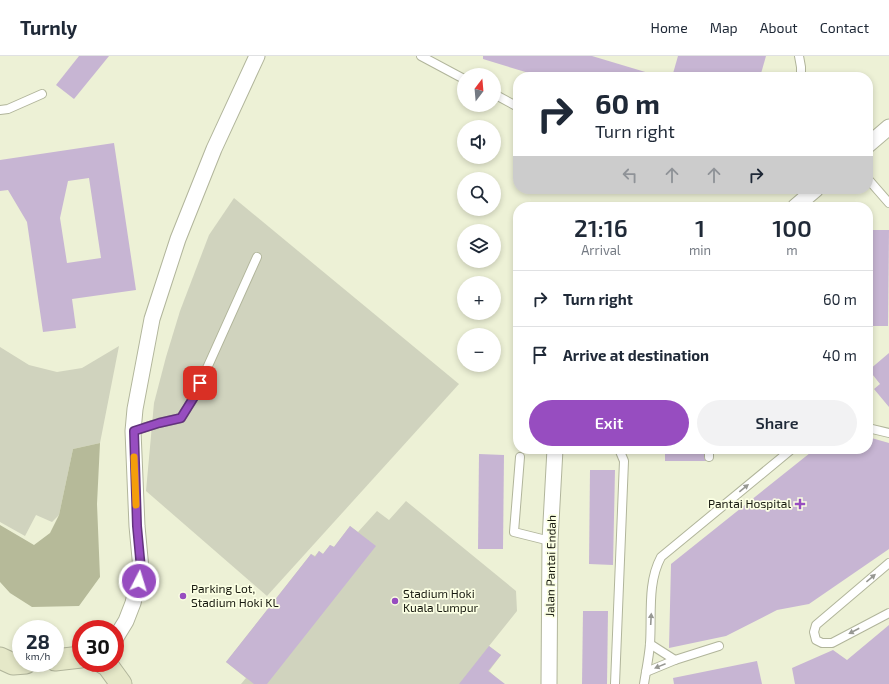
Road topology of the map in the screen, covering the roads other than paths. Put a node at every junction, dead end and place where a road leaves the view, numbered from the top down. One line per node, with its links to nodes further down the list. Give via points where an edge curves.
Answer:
1 (258, 56): 18 (street, via 214,149 178,239 152,319 135,409)
2 (421, 56): 5 (lane)
3 (799, 56): 4 (lane)
4 (801, 72)
5 (457, 75)
6 (42, 94): 9 (lane)
7 (501, 98): 8 (lane)
8 (513, 104)
9 (0, 110)
10 (889, 127): 11 (street)
11 (873, 141)
12 (873, 185): 15 (lane)
13 (810, 194): 14 (street)
14 (801, 202)
15 (889, 203)
16 (257, 257): 18 (lane, via 194,397 181,418)
17 (873, 429): 19 (lane)
18 (134, 431): 27 (street, via 141,569 134,603)
19 (889, 433)
20 (555, 454): 24 (street, Jalan Pantai Endah)
21 (621, 454): 35 (lane, via 624,461)
22 (786, 454): 28 (lane, one-way to 22, via 653,579 661,557)
23 (520, 457): 24 (lane, via 514,532)
24 (550, 541): 34 (street, Jalan Pantai Endah)
25 (889, 563): 26 (lane, one-way to 25, via 832,642 822,643 816,640 816,625)
26 (889, 613)
27 (124, 624)
28 (650, 644): 30 (lane); 32 (lane)
29 (719, 646): 30 (lane)
30 (675, 660): 32 (lane, one-way to 32)
31 (112, 672): 33 (street)
32 (646, 672): 36 (lane)
33 (121, 684)
34 (549, 684)
35 (615, 684)
36 (644, 684)

